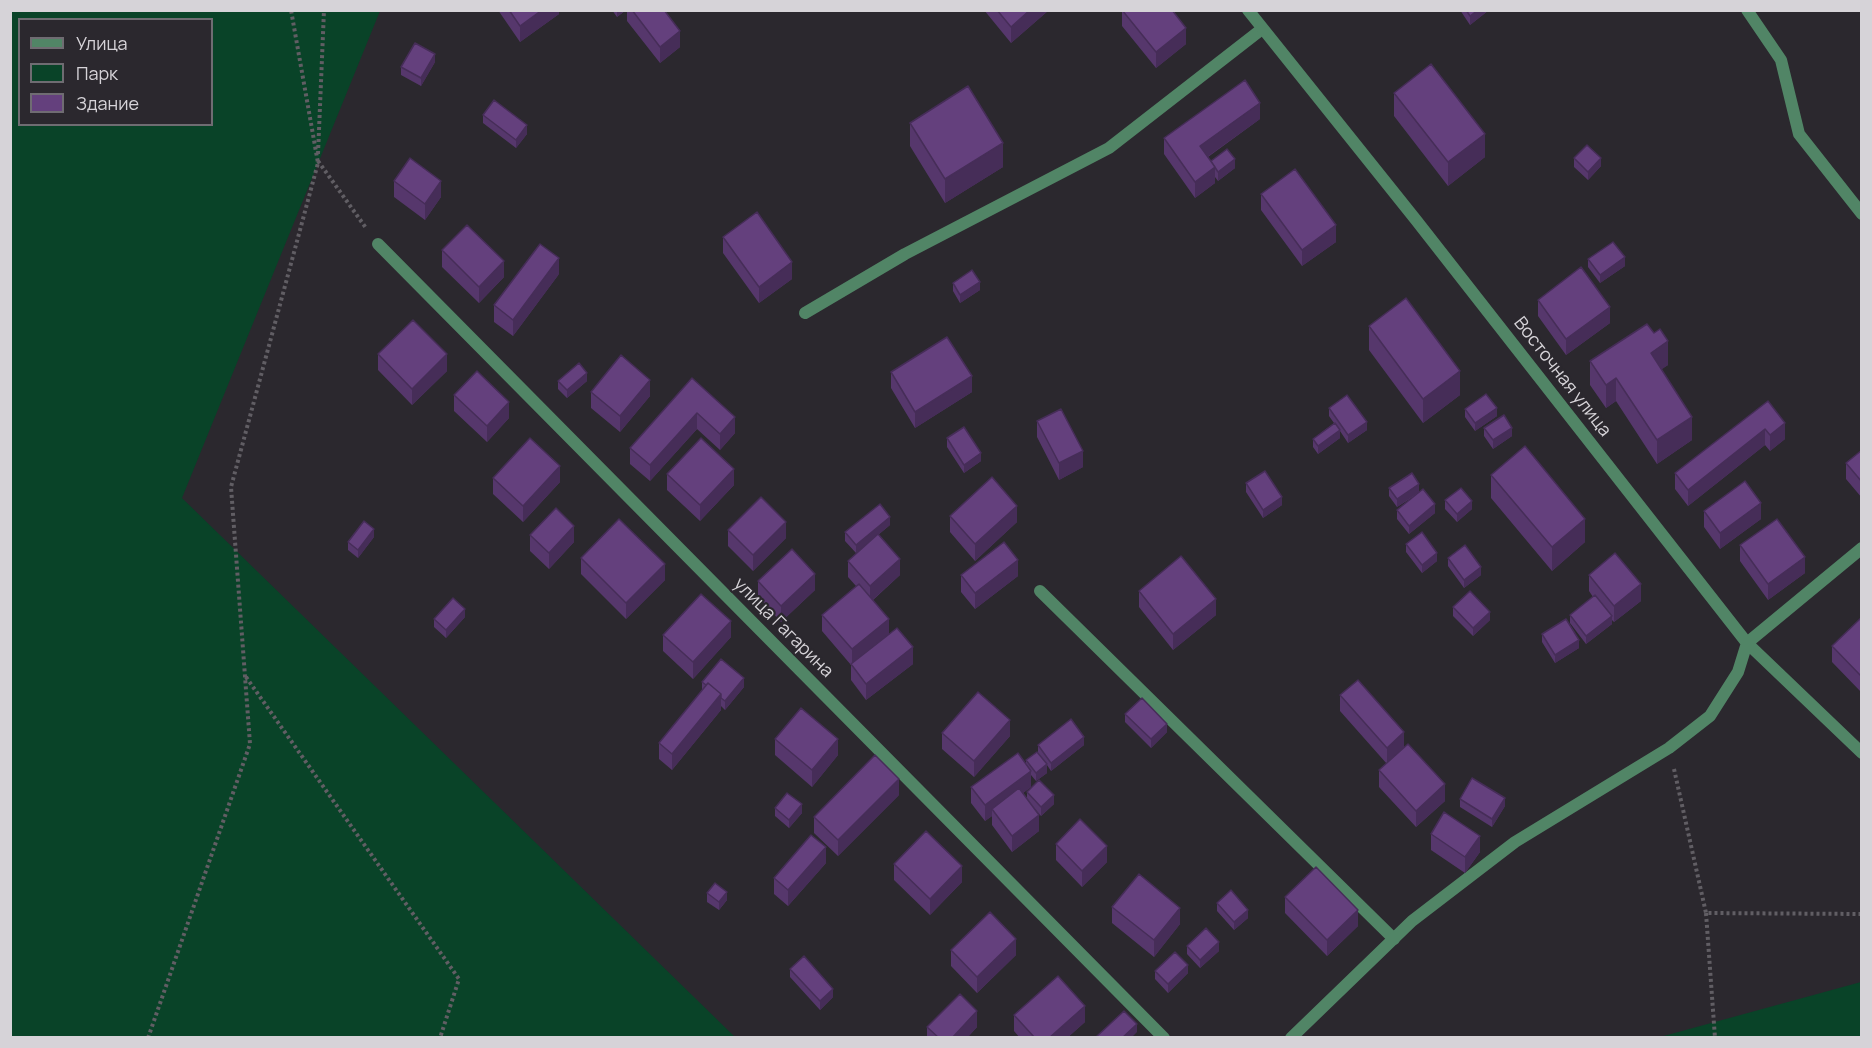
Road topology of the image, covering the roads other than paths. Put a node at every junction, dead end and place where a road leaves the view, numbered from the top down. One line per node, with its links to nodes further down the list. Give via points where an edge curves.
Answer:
1 (1248, 10): 3 (street, Восточная улица)
2 (1747, 10): 4 (street, via 1781,60 1799,134)
3 (1262, 28): 6 (street, via 1108,148 905,254); 9 (street, Восточная улица)
4 (1862, 214)
5 (378, 244): 12 (street, улица Гагарина)
6 (805, 313)
7 (1862, 548): 9 (street)
8 (1040, 591): 11 (street)
9 (1747, 643): 10 (street, Восточная улица); 11 (street, via 1738,672 1710,716 1670,748 1515,842)
10 (1862, 753)
11 (1394, 939): 13 (street)
12 (1164, 1038)
13 (1292, 1038)

